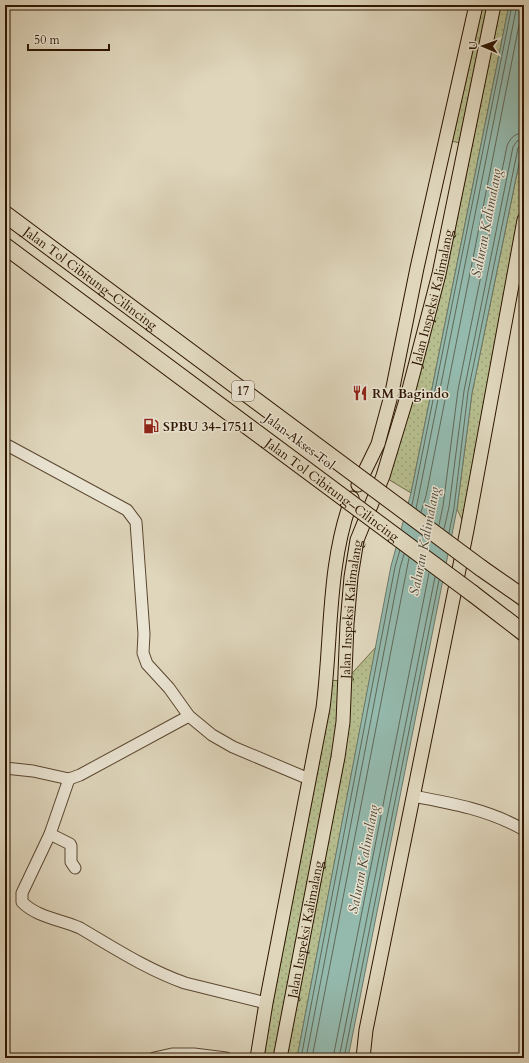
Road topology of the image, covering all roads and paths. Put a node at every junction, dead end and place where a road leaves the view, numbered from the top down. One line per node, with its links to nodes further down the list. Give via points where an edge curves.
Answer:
1 (476, 5): 3 (main road, Jalan Inspeksi Kalimalang)
2 (494, 5): 4 (main road, Jalan Inspeksi Kalimalang)
3 (446, 140): 4 (main road); 11 (main road, Jalan Inspeksi Kalimalang, via 416,268 385,423)
4 (465, 144): 13 (main road, Jalan Inspeksi Kalimalang, via 438,274 407,397)
5 (5, 214): 18 (highway, Jalan Tol Cibitung–Cilincing / 17, bridge)
6 (524, 220): 15 (main road)
7 (5, 221): 11 (main road, Jalan Akses Tol)
8 (5, 239): 12 (main road, Jalan Akses Tol)
9 (5, 246): 17 (highway, Jalan Tol Cibitung–Cilincing / 17, bridge)
10 (5, 444): 23 (street, via 127,510 136,522 144,634 143,653 147,664 169,688)
11 (358, 485): 13 (main road, Jalan Akses Tol)
12 (352, 498): 14 (main road, Jalan Akses Tol); 21 (main road, Jalan Inspeksi Kalimalang, via 343,524 335,567)
13 (375, 498): 14 (main road, Jalan Inspeksi Kalimalang); 15 (main road, Jalan Akses Tol)
14 (368, 510): 16 (main road, Jalan Akses Tol); 22 (main road, Jalan Inspeksi Kalimalang, via 353,558)
15 (456, 557): 16 (main road)
16 (452, 573): 27 (main road)
17 (478, 597): 19 (highway, Jalan Tol Cibitung–Cilincing / 17); 20 (highway)
18 (524, 598)
19 (524, 633)
20 (524, 644)
21 (327, 680): 22 (main road); 26 (main road, Jalan Inspeksi Kalimalang)
22 (345, 681): 35 (main road, Jalan Inspeksi Kalimalang, via 338,757)
23 (189, 716): 25 (street); 26 (street, via 212,735 233,747)
24 (5, 768): 25 (street)
25 (69, 779): 29 (street)
26 (309, 779): 31 (main road, Jalan Inspeksi Kalimalang)
27 (413, 796): 28 (street, via 477,810); 36 (main road, via 366,1030)
28 (524, 830)
29 (50, 834): 30 (street, via 70,844 70,859); 31 (street, via 22,893 21,900 25,905 49,919 80,928 173,979)
30 (75, 868)
31 (266, 1003): 34 (main road, Jalan Inspeksi Kalimalang)
32 (154, 1058): 33 (street, via 172,1054 194,1054)
33 (226, 1058)
34 (257, 1058)
35 (280, 1058)
36 (363, 1058)

